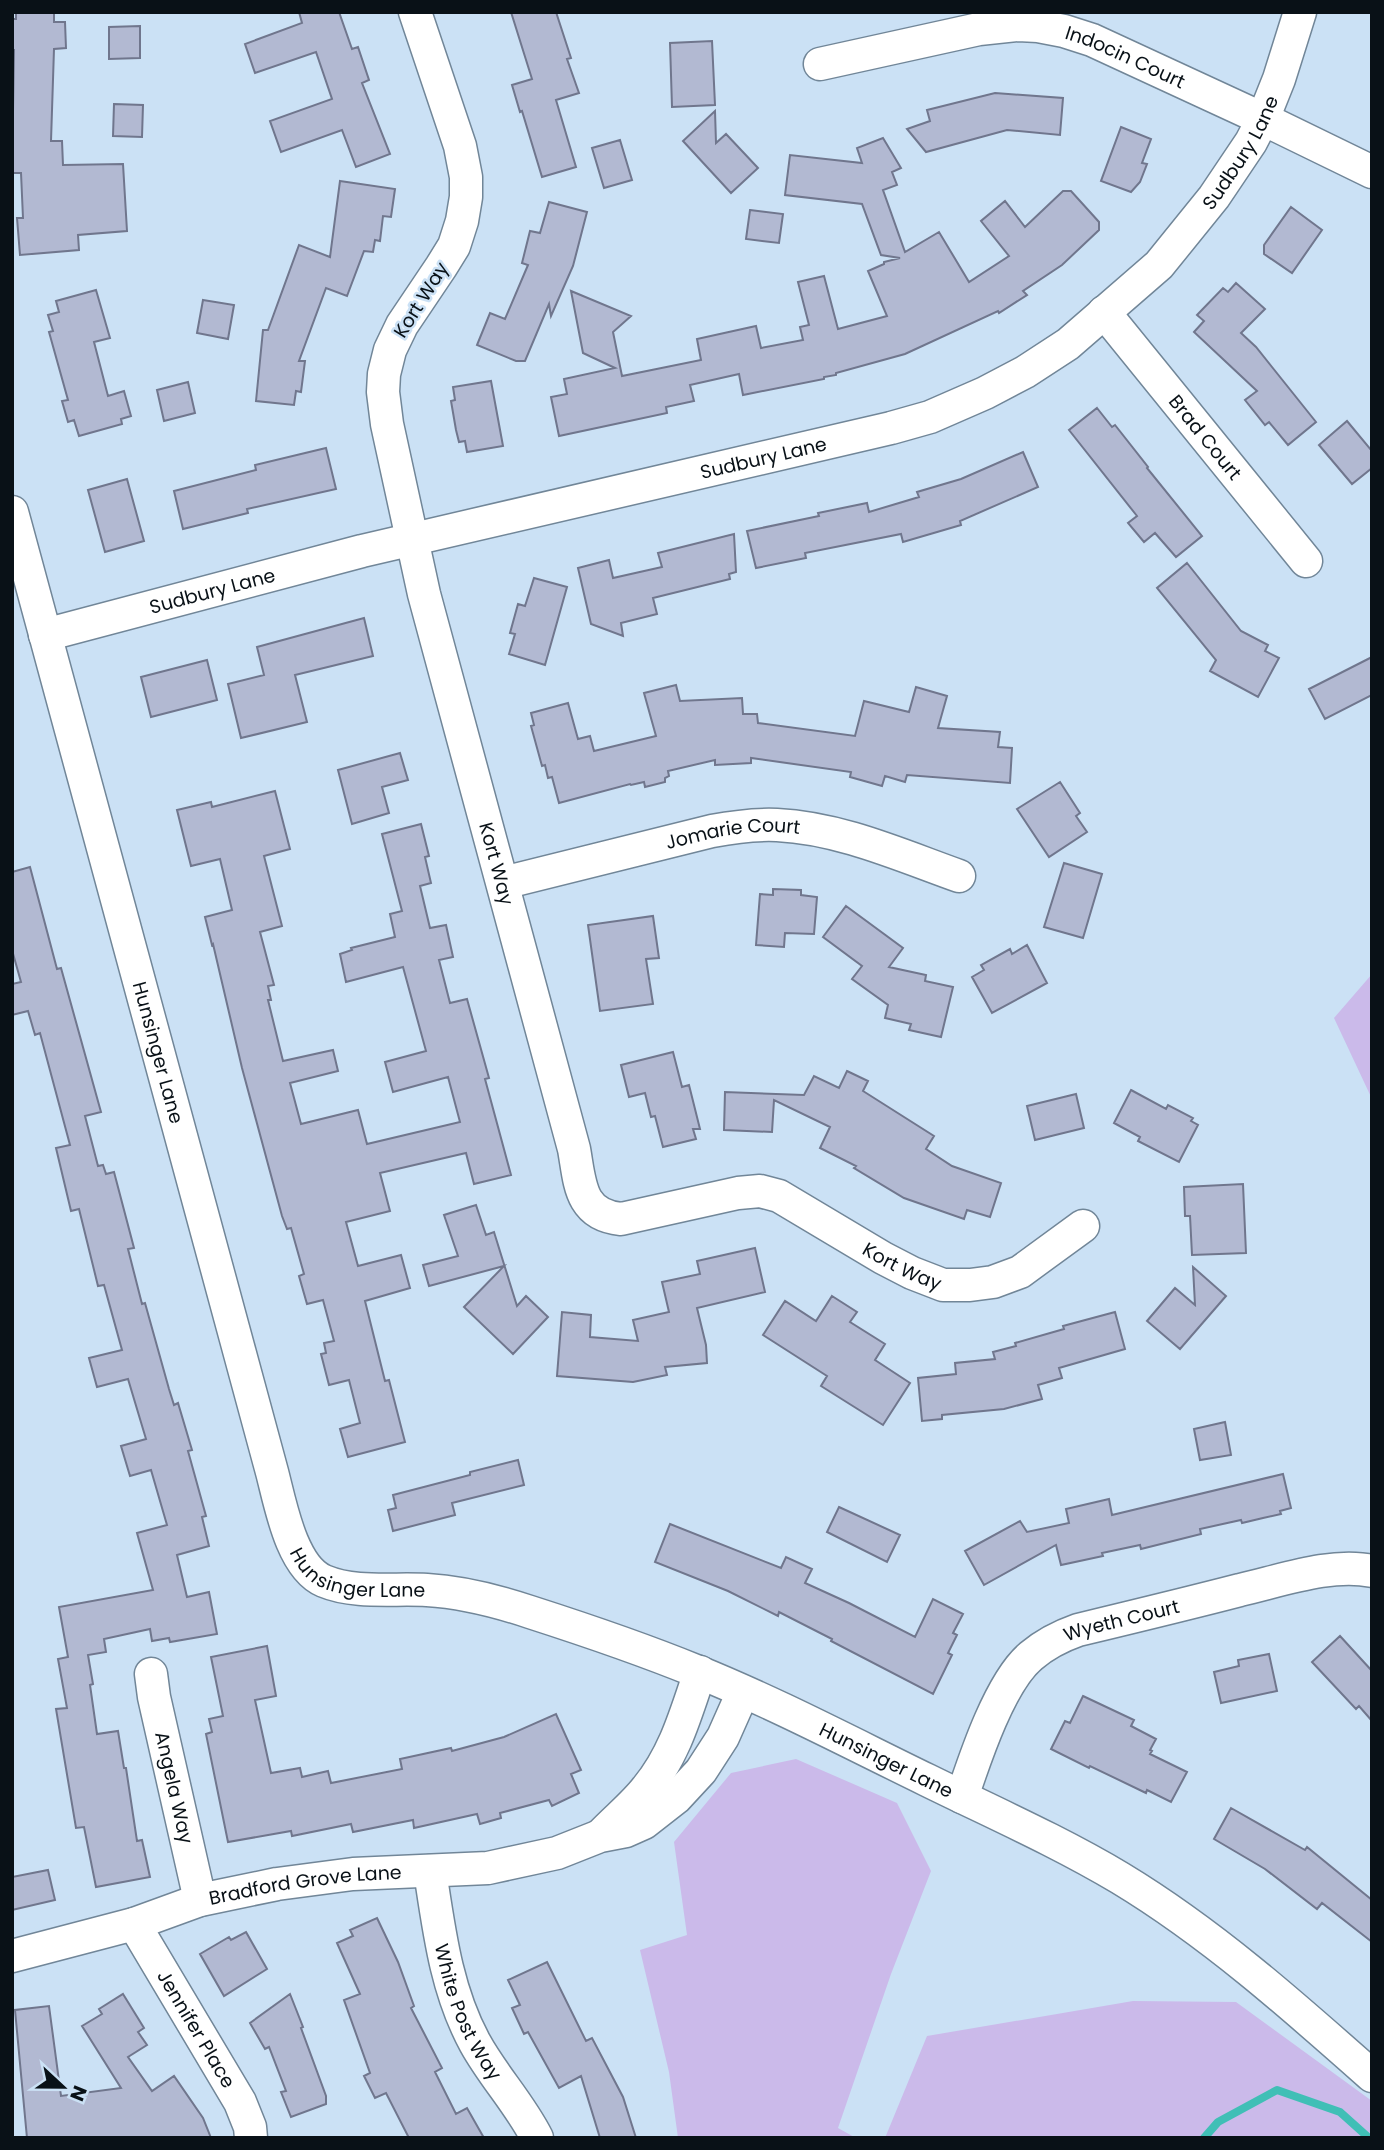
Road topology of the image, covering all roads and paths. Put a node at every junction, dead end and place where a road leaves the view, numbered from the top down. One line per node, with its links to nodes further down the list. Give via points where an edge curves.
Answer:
1 (415, 12): 8 (street, Kort Way, via 460,146 466,197 454,246 402,325 384,374 387,424)
2 (1300, 12): 4 (street, Sudbury Lane)
3 (820, 64): 4 (street, Indocin Court, via 979,29 1038,26 1091,40)
4 (1263, 119): 5 (street, Indocin Court); 6 (street, Sudbury Lane, via 1214,197 1159,265)
5 (1372, 172)
6 (1104, 312): 8 (street, Sudbury Lane, via 1068,344 1024,372 930,416); 9 (street, Brad Court)
7 (12, 512): 10 (street, Hunsinger Lane)
8 (412, 540): 10 (street, Sudbury Lane); 12 (street, Kort Way)
9 (1306, 561)
10 (46, 635): 15 (street, Hunsinger Lane, via 272,1472 299,1557 322,1580 349,1587 431,1590 484,1598)
11 (959, 876): 12 (street, Jomarie Court, via 847,837 775,825 712,831)
12 (503, 883): 13 (street, Kort Way, via 574,1149 582,1195 601,1213 621,1219 760,1191 779,1196 912,1273 943,1284 970,1285 1020,1272)
13 (1083, 1226)
14 (1372, 1571): 18 (street, Wyeth Court, via 1355,1567 1296,1577 1059,1637 1017,1671)
15 (700, 1672): 17 (street, Hunsinger Lane); 19 (street, Bradford Grove Lane, via 670,1754 647,1788)
16 (151, 1674): 21 (street, Angela Way)
17 (743, 1692): 18 (street, Hunsinger Lane); 19 (street, Bradford Grove Lane, via 723,1737 676,1798 644,1823)
18 (962, 1797): 24 (street, Hunsinger Lane, via 1121,1879 1210,1939)
19 (600, 1836): 20 (street, Bradford Grove Lane, via 514,1864)
20 (430, 1871): 21 (street, Bradford Grove Lane, via 340,1875); 26 (street, White Post Way, via 452,1989 474,2042)
21 (200, 1900): 22 (street, Bradford Grove Lane)
22 (134, 1924): 23 (street, Bradford Grove Lane); 25 (street, Jennifer Place, via 240,2102)
23 (12, 1956)
24 (1372, 2076)
25 (251, 2138)
26 (537, 2138)

